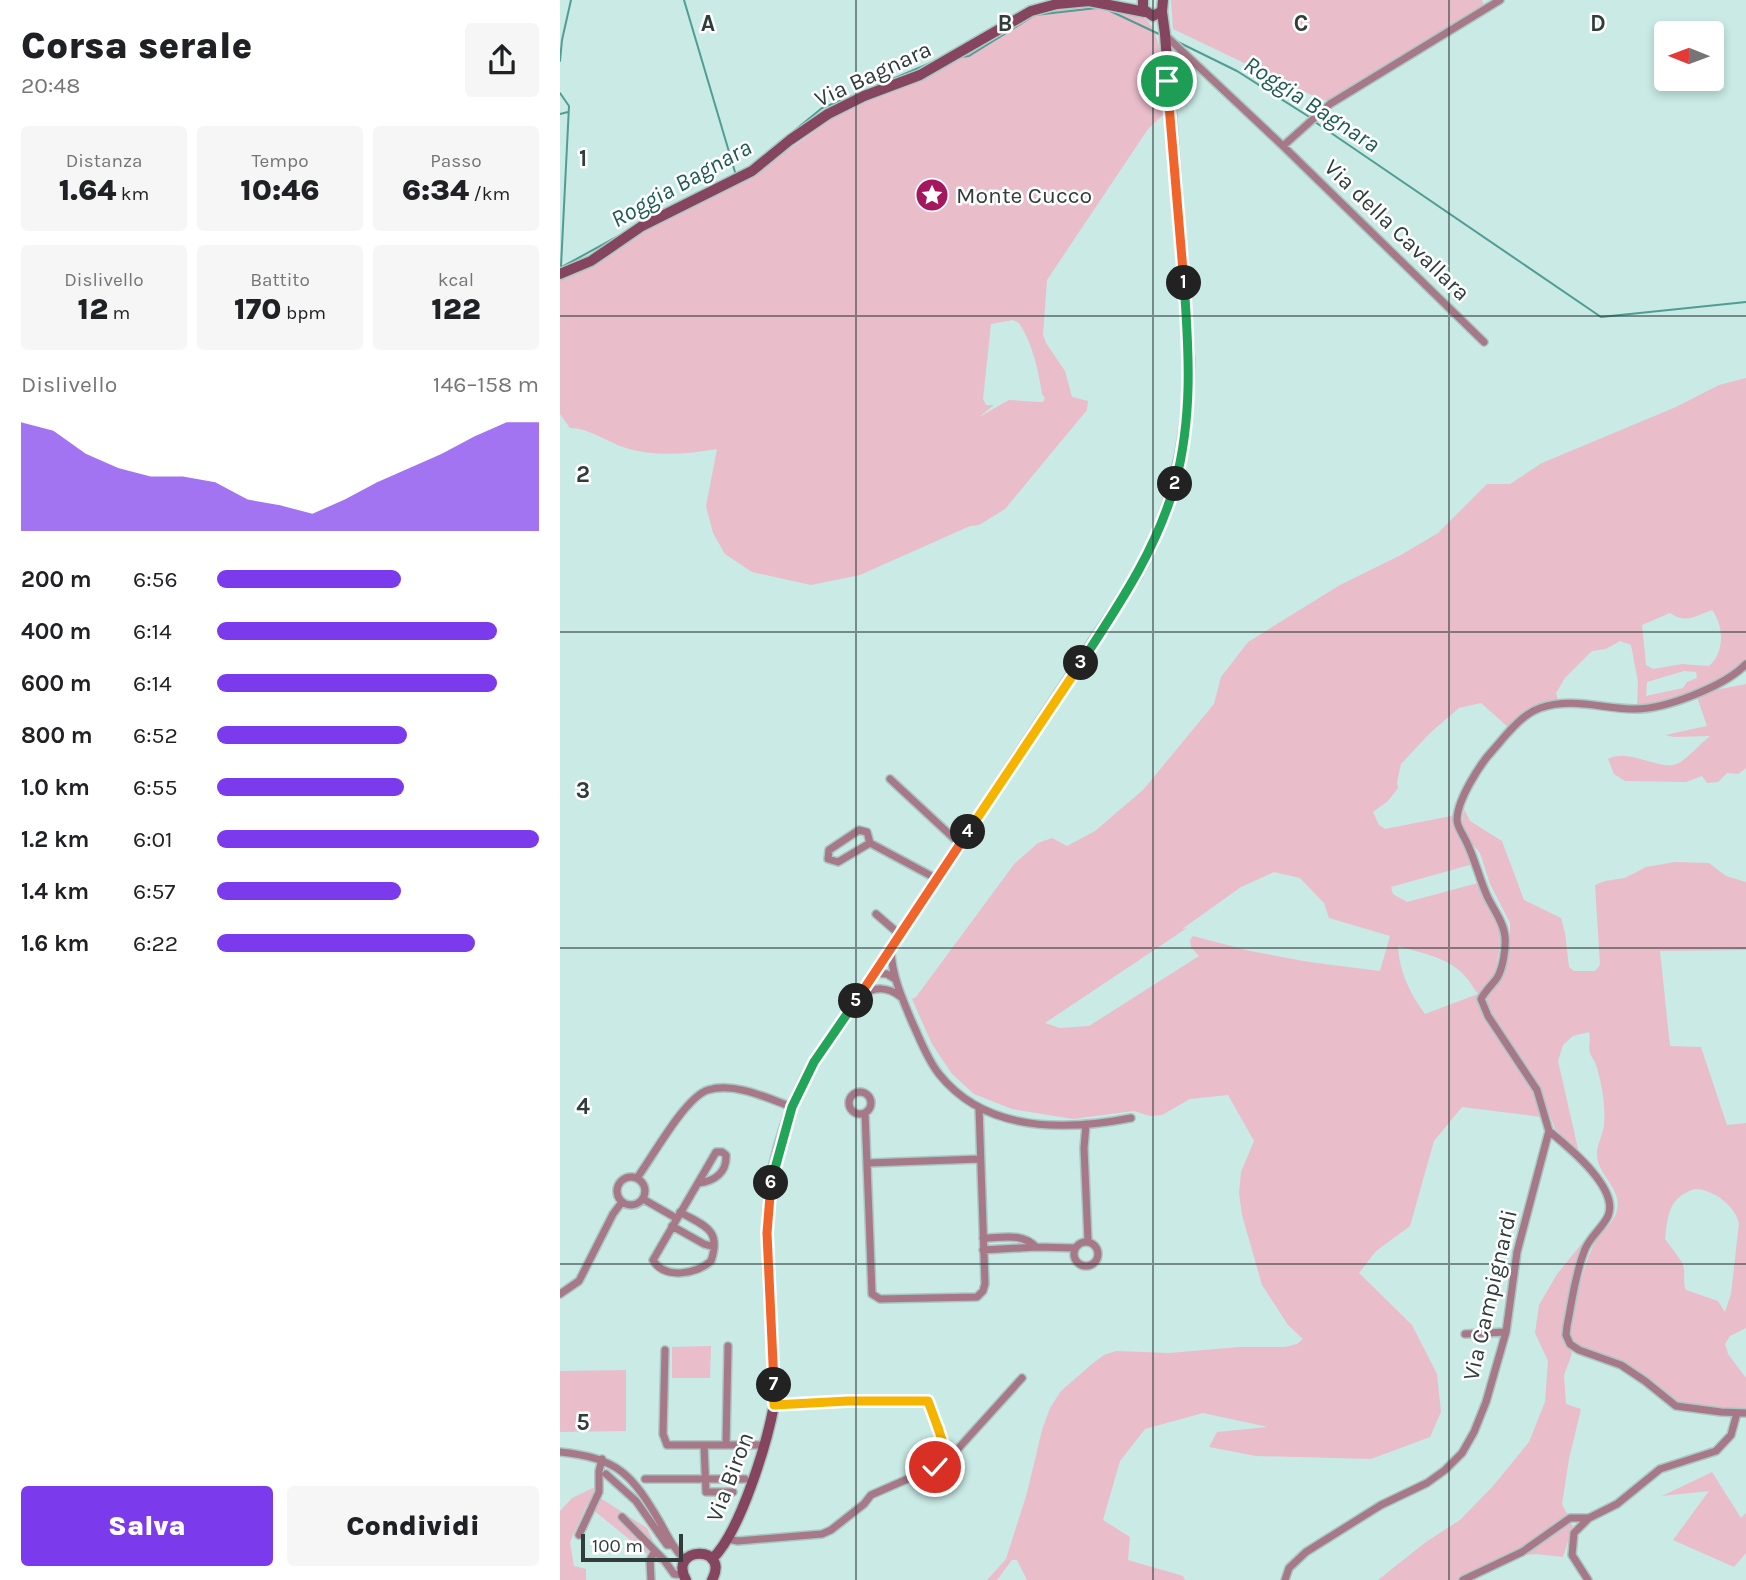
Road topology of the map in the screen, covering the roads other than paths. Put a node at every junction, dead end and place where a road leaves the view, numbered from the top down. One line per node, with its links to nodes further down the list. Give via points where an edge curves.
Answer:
1 (1141, 0): 4 (street, Via Bagnara); 6 (street, Via Biron)
2 (1163, 0): 5 (street, Via Biron)
3 (1500, 0): 10 (street, via 1330,104)
4 (1106, 3): 6 (street, Via Bagnara); 11 (street, Via Bagnara, via 1057,4 1021,16 920,75 828,114 752,171 642,226 591,261)
5 (1162, 12): 6 (street); 7 (street, Via Biron)
6 (1147, 13): 8 (street, Via Biron, via 1156,23)
7 (1165, 36): 8 (street, Via Biron); 9 (street, Via della Cavallara)
8 (1165, 50): 9 (street); 16 (street, Via Biron, via 1189,359 1187,421 1179,470 1169,506 1136,578)
9 (1182, 53): 10 (street, Via della Cavallara)
10 (1283, 146): 12 (street, Via della Cavallara)
11 (560, 274)
12 (1484, 342)
13 (1746, 664): 31 (street, via 1697,694 1652,707 1626,709 1588,703 1540,708 1521,720 1491,752 1461,805 1457,824 1505,933 1500,971 1482,996 1483,1006 1537,1090)
14 (890, 779): 16 (street)
15 (870, 843): 15 (street, via 838,862 828,859 829,850 859,830 867,832); 17 (street)
16 (960, 844): 17 (street, Via Biron)
17 (937, 878): 19 (street, Via Biron)
18 (876, 914): 19 (street)
19 (900, 934): 20 (street, Via Biron)
20 (890, 950): 21 (street, Via Biron); 22 (street)
21 (875, 972): 22 (street); 23 (street); 24 (street, Via Biron)
22 (895, 979): 25 (street)
23 (887, 988): 24 (street); 25 (street)
24 (858, 997): 26 (street, Via Biron, via 814,1062)
25 (901, 997): 27 (street, via 938,1073)
26 (792, 1107): 34 (street, via 756,1094 726,1088 707,1090 682,1113); 52 (street, Via Biron, via 769,1195)
27 (979, 1108): 30 (street, via 1035,1124); 32 (street)
28 (865, 1113): 33 (street)
29 (1131, 1118): 30 (street)
30 (1086, 1125): 41 (street)
31 (1549, 1131): 47 (street, Via Campignardi, via 1517,1252); 53 (street, via 1585,1162 1610,1209 1584,1249 1567,1340 1579,1350 1631,1371 1676,1406)
32 (981, 1158): 33 (street); 40 (street)
33 (868, 1163): 45 (street, via 871,1288 875,1297 977,1297 985,1284)
34 (637, 1178): 36 (street, via 644,1187); 37 (street, via 628,1177 618,1185)
35 (699, 1183): 35 (street, via 715,1180 726,1155 716,1152); 38 (street)
36 (643, 1199): 37 (street, via 633,1205); 38 (street)
37 (622, 1202): 46 (street, via 579,1281)
38 (678, 1215): 39 (street); 42 (street, via 712,1231)
39 (672, 1226): 42 (street); 42 (street, via 653,1260 666,1271 698,1271 711,1261)
40 (983, 1238): 43 (street, via 1021,1237); 45 (street)
41 (1088, 1241): 44 (street); 44 (street, via 1099,1252 1091,1266 1079,1264)
42 (714, 1247)
43 (1036, 1247): 44 (street); 45 (street)
44 (1075, 1248)
45 (983, 1250)
46 (560, 1294)
47 (1506, 1332): 48 (street); 76 (street, Via Campignardi, via 1486,1402 1462,1453 1427,1483 1381,1505 1306,1552 1289,1568)
48 (1465, 1334)
49 (728, 1346): 56 (street)
50 (665, 1350): 54 (street, via 663,1434 667,1445)
51 (1022, 1378): 58 (street, via 956,1451)
52 (774, 1405): 55 (street, Via Biron); 58 (street, via 928,1401 945,1449)
53 (1742, 1413): 66 (street, via 1716,1451 1660,1469 1617,1504)
54 (704, 1445): 56 (street); 62 (street)
55 (765, 1445): 56 (street); 68 (street, Via Biron)
56 (726, 1446)
57 (560, 1452): 59 (street)
58 (943, 1455): 68 (street, via 935,1467 871,1495 822,1534)
59 (602, 1459): 67 (street, via 599,1492); 69 (street, via 625,1473 641,1491)
60 (606, 1474): 69 (street, via 632,1497 667,1545)
61 (645, 1479): 62 (street)
62 (705, 1479): 63 (street); 64 (street, via 706,1492)
63 (745, 1479)
64 (733, 1492)
65 (622, 1517): 70 (street)
66 (1589, 1518): 77 (street, via 1570,1518 1522,1552); 78 (street, via 1574,1533 1572,1556)
67 (579, 1535)
68 (727, 1539): 71 (street, Via Biron)
69 (672, 1545): 72 (street)
70 (655, 1551): 73 (street, via 674,1574); 74 (street)
71 (712, 1559): 72 (street, via 698,1553); 75 (street, via 716,1568)
72 (685, 1560): 73 (street)
73 (684, 1577)
74 (650, 1580)
75 (712, 1580)
76 (1285, 1580)
77 (1463, 1580)
78 (1588, 1580)

